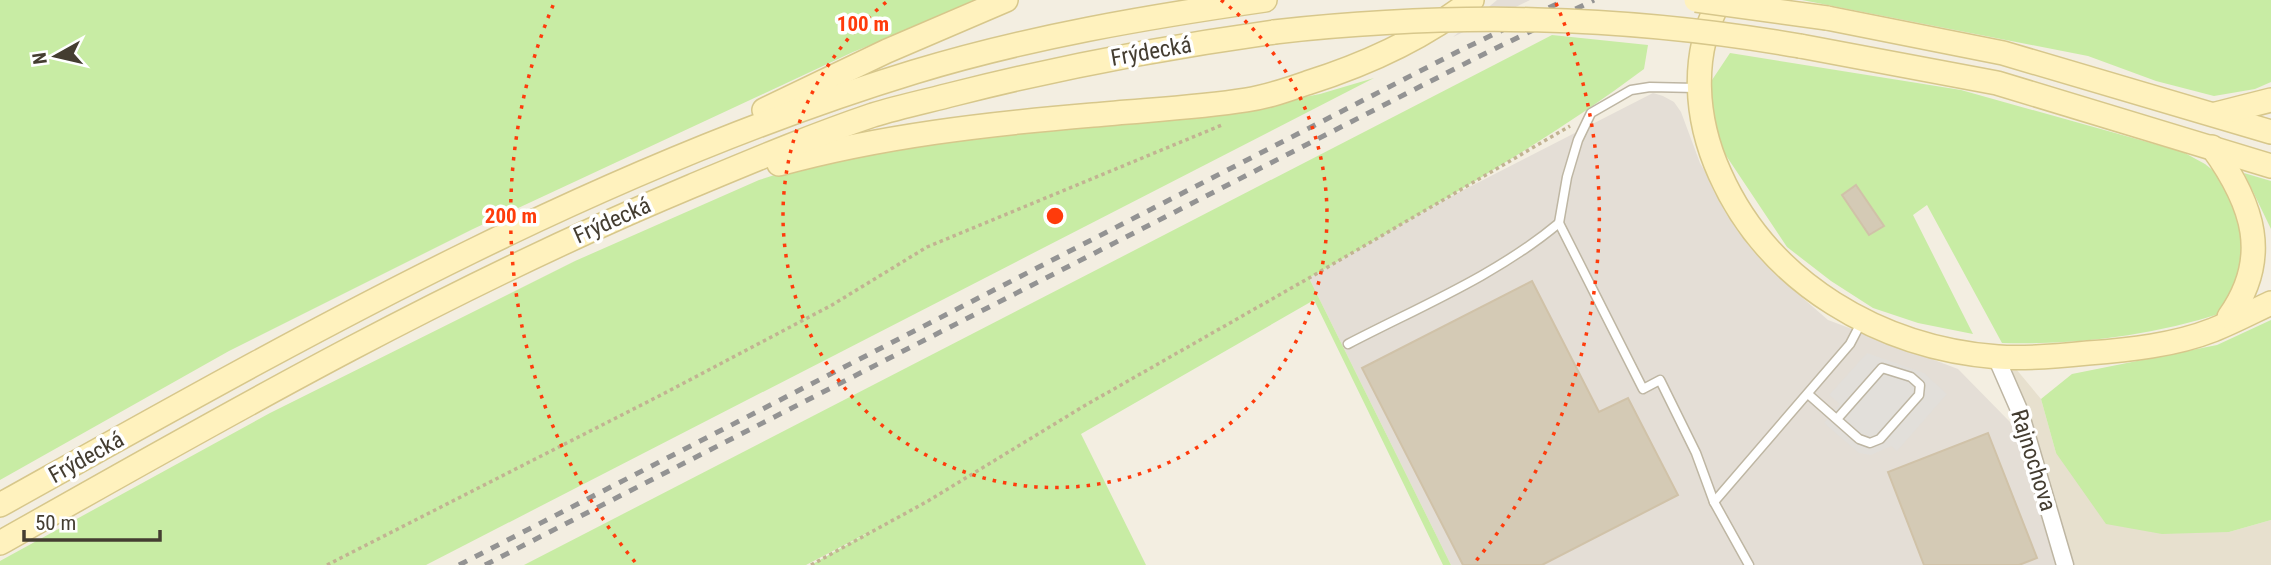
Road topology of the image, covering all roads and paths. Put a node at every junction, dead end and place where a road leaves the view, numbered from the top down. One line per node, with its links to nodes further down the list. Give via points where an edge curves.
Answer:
1 (1006, 0): 14 (main road, via 887,51)
2 (1265, 0): 14 (main road, Frýdecká, via 1067,32 916,71 774,120)
3 (1472, 0): 7 (main road, via 1385,54)
4 (1696, 0): 10 (main road, bridge, via 1827,18 2003,53)
5 (1720, 0): 6 (main road, via 1704,39)
6 (1699, 88): 9 (lane, via 1631,90); 18 (main road, via 1714,161 1749,222 1799,279)
7 (1259, 98): 15 (main road, via 925,133 831,149); 27 (path, via 1230,121 928,247 711,369)
8 (2271, 100): 10 (main road)
9 (1591, 113): 16 (lane, via 1567,177); 28 (path)
10 (2214, 114): 11 (main road)
11 (2271, 132)
12 (2212, 147): 13 (main road, Frýdecká); 15 (main road, Frýdecká, bridge, via 1997,83 1800,46 1681,29 1508,18 1417,20 1274,32 1133,54 998,83 875,115 781,148); 19 (main road, via 2250,202 2265,248 2254,290)
13 (2271, 166)
14 (602, 189): 25 (main road, Frýdecká, via 252,365)
15 (623, 215): 26 (main road, Frýdecká, via 383,331)
16 (1559, 223): 20 (lane, via 1507,262); 24 (lane, via 1643,389 1660,380)
17 (2271, 303): 19 (main road)
18 (1862, 321): 21 (main road, via 1916,341); 22 (lane, via 1850,344)
19 (2212, 331): 21 (main road, via 2119,350)
20 (1348, 344)
21 (1996, 357): 30 (street, Rajnochova, via 2020,412)
22 (1808, 394): 23 (lane); 24 (lane)
23 (1837, 419): 23 (lane, via 1882,368 1911,377 1920,385 1919,395 1877,441 1862,441)
24 (1714, 502): 29 (lane)
25 (0, 505)
26 (0, 543)
27 (327, 565)
28 (811, 565)
29 (1749, 565)
30 (2065, 565)

